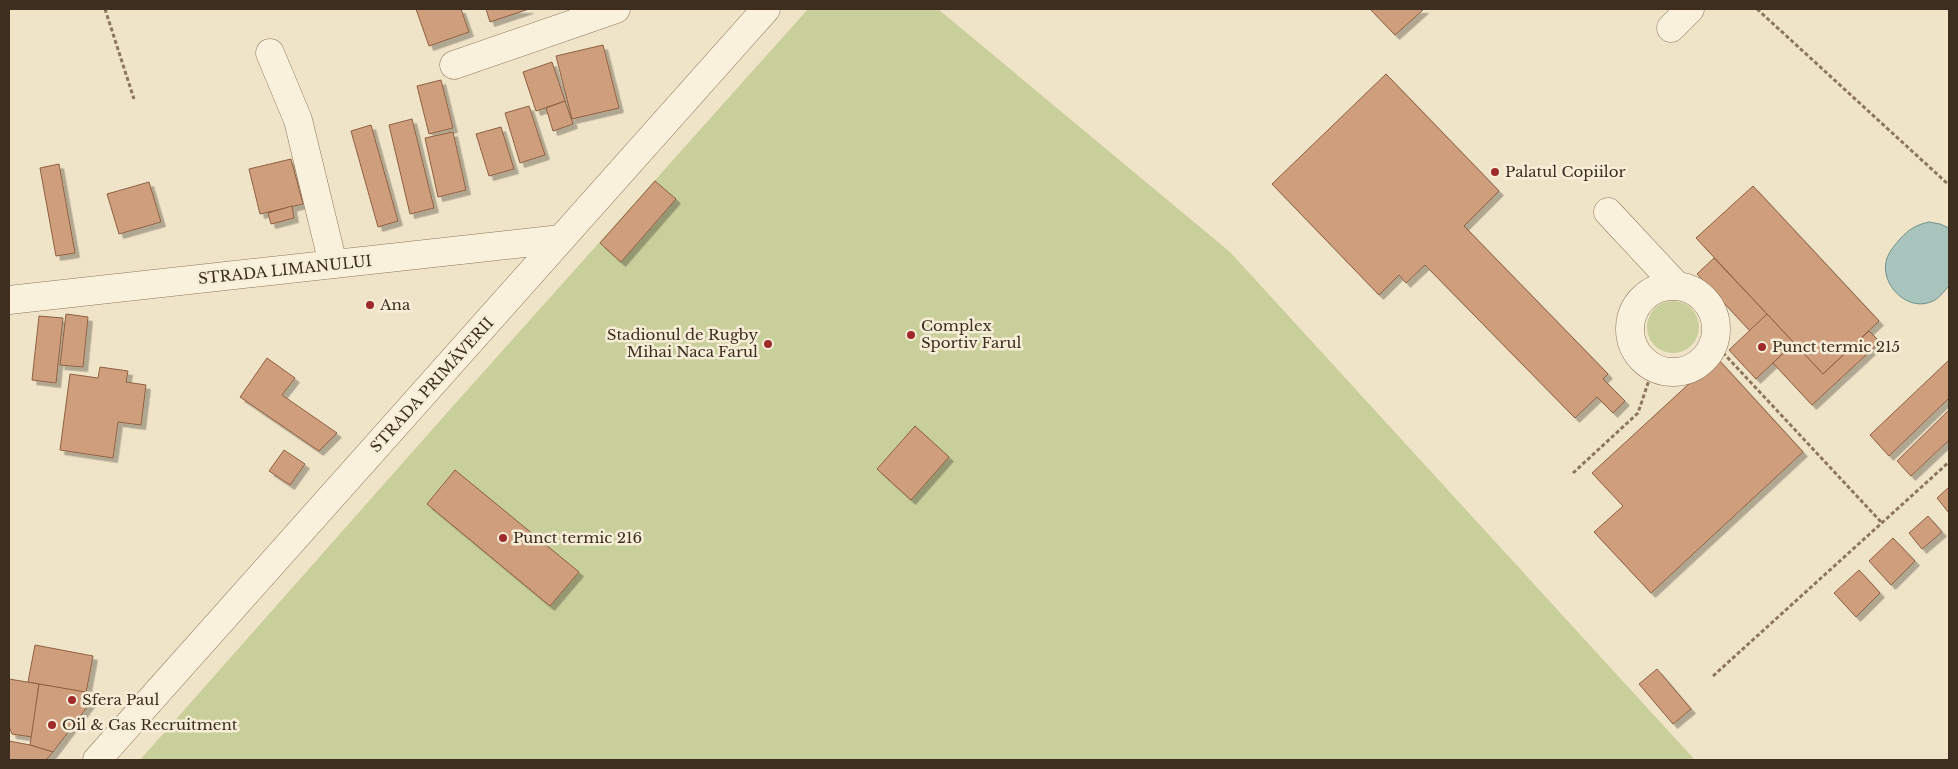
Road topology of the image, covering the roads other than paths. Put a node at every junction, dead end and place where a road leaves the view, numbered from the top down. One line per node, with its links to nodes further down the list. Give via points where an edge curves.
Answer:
1 (616, 9): 6 (street)
2 (766, 9): 8 (street, STRADA PRIMĂVERII)
3 (1690, 9): 4 (street)
4 (1671, 28)
5 (270, 53): 9 (street, via 298,120)
6 (454, 65)
7 (1608, 212): 10 (street)
8 (561, 239): 9 (street, STRADA LIMANULUI); 12 (street, STRADA PRIMĂVERII)
9 (333, 264): 11 (street, STRADA LIMANULUI)
10 (1677, 286): 10 (street, via 1658,288 1646,294 1631,317 1629,332 1641,359 1668,373 1683,372 1708,356 1716,329 1708,304 1698,294)
11 (9, 300)
12 (97, 760)

